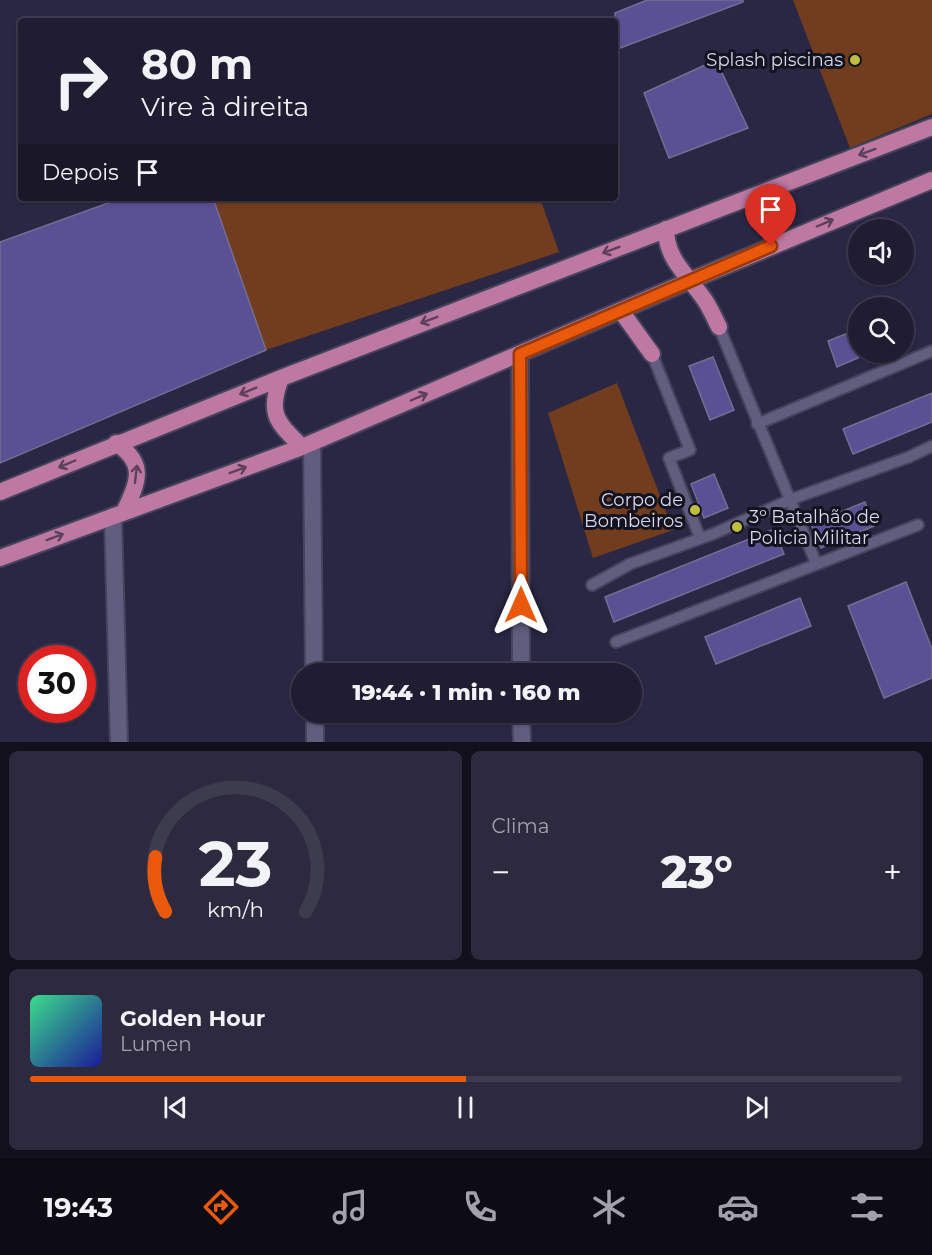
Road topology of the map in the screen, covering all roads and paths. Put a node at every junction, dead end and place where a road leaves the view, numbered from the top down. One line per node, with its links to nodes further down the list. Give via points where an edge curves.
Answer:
1 (932, 127): 3 (highway, one-way to 3)
2 (932, 180): 4 (highway, one-way to 2)
3 (666, 229): 4 (highway, via 666,244); 10 (highway, one-way to 10)
4 (689, 280): 5 (highway); 6 (highway)
5 (621, 311): 8 (highway); 9 (highway)
6 (719, 327): 11 (lane)
7 (932, 351): 11 (lane)
8 (520, 354): 13 (highway, one-way to 8); 25 (street)
9 (652, 354): 19 (lane, via 690,450 669,458)
10 (281, 378): 12 (highway, one-way to 12); 13 (highway, via 273,406 278,423)
11 (757, 424): 16 (lane)
12 (116, 444): 15 (highway, one-way to 15); 17 (highway, one-way to 12, via 133,492 137,464 131,454)
13 (307, 445): 17 (highway, one-way to 13); 24 (street)
14 (932, 446): 16 (lane)
15 (0, 492)
16 (792, 499): 19 (lane); 21 (lane)
17 (118, 514): 20 (highway, one-way to 17); 28 (street)
18 (918, 525): 21 (lane)
19 (700, 538): 22 (lane, via 630,564)
20 (0, 558)
21 (816, 563): 23 (lane)
22 (592, 585)
23 (616, 642)
24 (315, 663)
25 (521, 663)
26 (315, 723): 29 (street)
27 (521, 723): 30 (street)
28 (119, 742)
29 (315, 742)
30 (522, 742)

